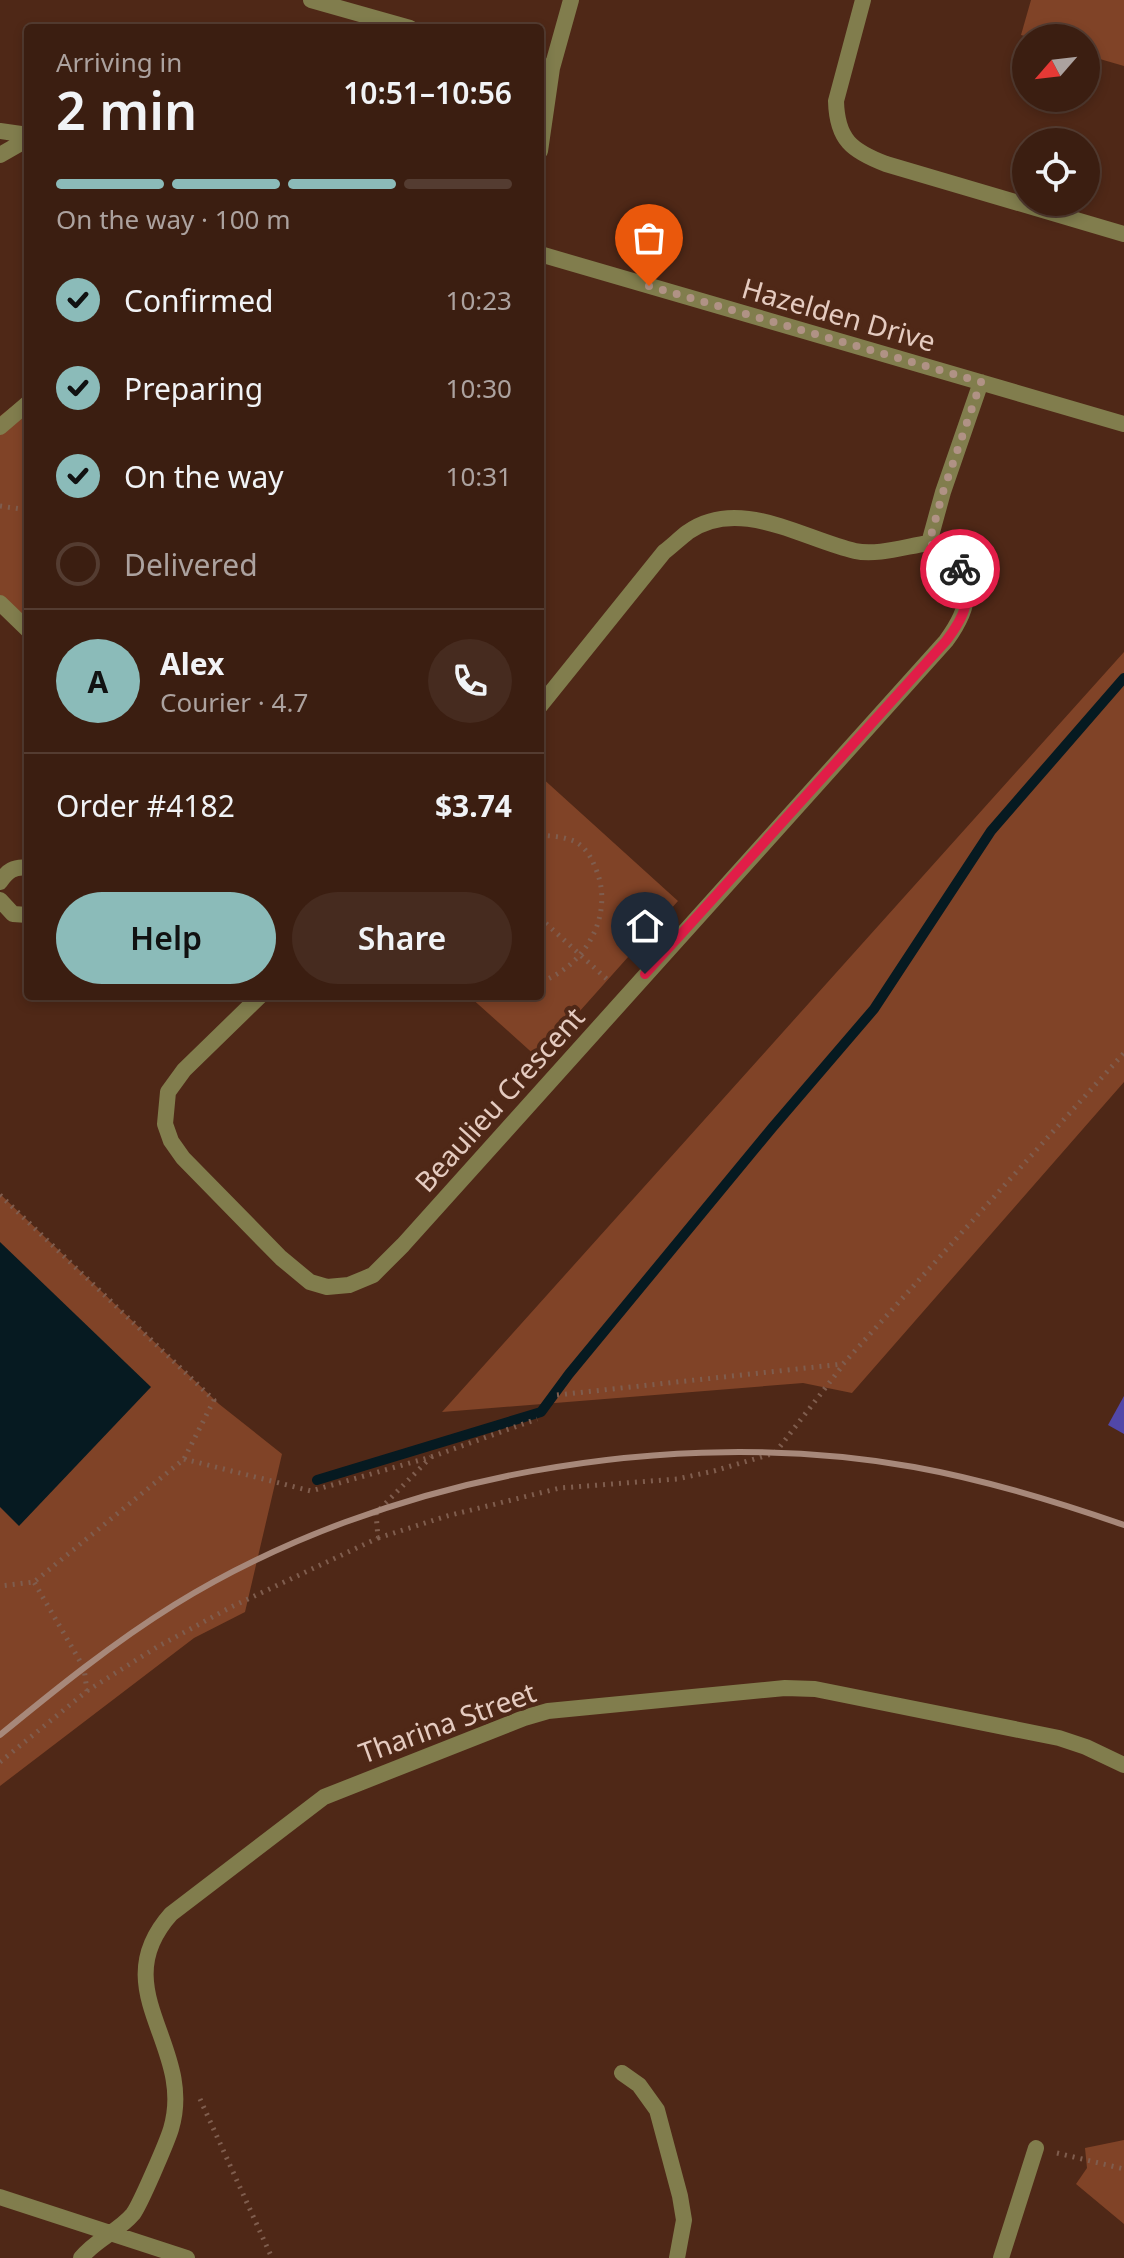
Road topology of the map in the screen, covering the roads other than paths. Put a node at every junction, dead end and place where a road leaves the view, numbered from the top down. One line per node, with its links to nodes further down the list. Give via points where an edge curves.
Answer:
1 (311, 0): 4 (street)
2 (571, 0): 5 (street)
3 (863, 0): 11 (street, via 836,101 840,130 858,153)
4 (396, 24)
5 (546, 66): 6 (street)
6 (544, 94)
7 (0, 131): 8 (street)
8 (24, 136)
9 (24, 140): 10 (street)
10 (0, 155)
11 (1124, 234)
12 (544, 255): 13 (street, Hazelden Drive)
13 (981, 382): 15 (street, Hazelden Drive); 17 (street)
14 (24, 406): 16 (street)
15 (1124, 424)
16 (0, 427)
17 (929, 543): 20 (street, via 858,552 765,522 736,519 689,531 664,552); 25 (street, Beaulieu Crescent, via 961,569 967,586 961,621 946,641 469,1173 373,1275 349,1285 310,1282 281,1258 183,1158 165,1124 168,1092 184,1070)
18 (0, 603): 19 (street)
19 (24, 626)
20 (544, 701)
21 (24, 868): 22 (street, via 14,868)
22 (0, 882)
23 (2, 908): 24 (street)
24 (24, 916)
25 (256, 1000)
26 (1124, 1765): 30 (street, Tharina Street, via 1086,1747 1032,1732 815,1689 785,1688 548,1711 324,1797 171,1914 149,1944 144,1983 174,2079 171,2129 133,2214)
27 (622, 2073): 33 (street, via 639,2085 657,2110 684,2220)
28 (1036, 2148): 34 (street)
29 (0, 2197): 30 (street)
30 (109, 2233): 31 (street, Tharina Street); 32 (street)
31 (81, 2258)
32 (187, 2258)
33 (677, 2258)
34 (1001, 2258)

